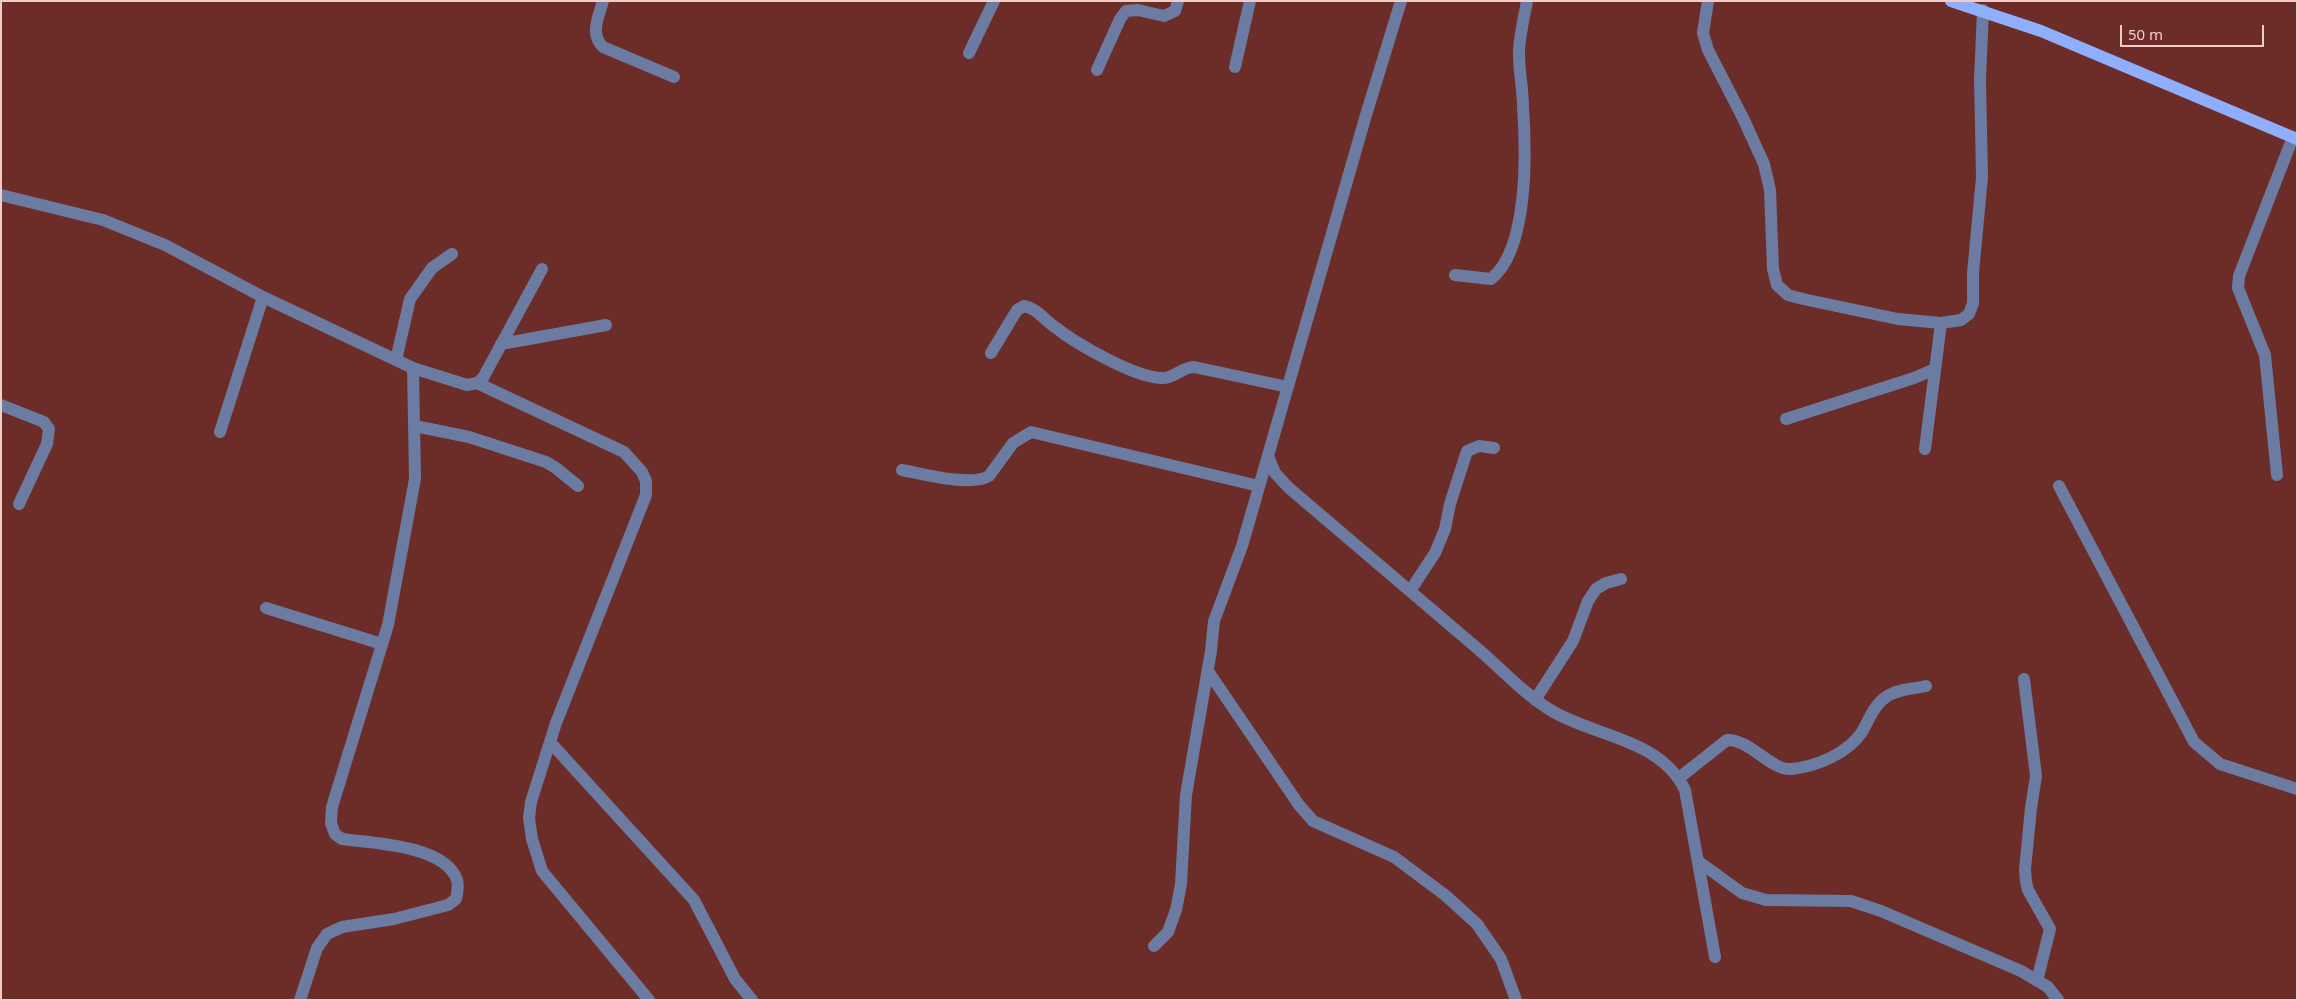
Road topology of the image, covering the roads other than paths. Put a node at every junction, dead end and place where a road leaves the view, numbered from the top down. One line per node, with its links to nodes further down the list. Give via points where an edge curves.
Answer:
1 (603, 1): 13 (street, via 595,30 597,41 603,47)
2 (994, 1): 10 (street)
3 (1178, 1): 12 (street, via 1175,11 1164,16 1138,10 1126,11)
4 (1250, 1): 11 (street)
5 (1401, 1): 28 (street)
6 (1527, 1): 18 (street, via 1519,51 1524,107 1524,182 1517,233 1510,252 1491,279)
7 (1708, 1): 20 (street, via 1703,33 1708,50 1764,164 1770,190 1773,269 1777,284 1788,295 1803,299 1898,319)
8 (1951, 1): 9 (main road)
9 (1983, 10): 14 (main road, via 2041,31); 20 (street, via 1980,80 1982,177 1973,303 1969,314 1962,320)
10 (969, 54)
11 (1235, 67)
12 (1097, 70)
13 (674, 77)
14 (2295, 138): 37 (street, via 2239,276 2238,288 2265,355)
15 (1, 194): 19 (street, via 103,220 191,257)
16 (452, 254): 24 (street, via 432,268 410,299)
17 (542, 269): 22 (street)
18 (1455, 275)
19 (263, 298): 24 (street); 32 (street)
20 (1941, 323): 26 (street)
21 (606, 325): 22 (street)
22 (501, 344): 27 (street)
23 (991, 353): 28 (street, via 1017,310 1024,306 1034,309 1054,327 1097,354 1150,376 1166,378 1183,368 1194,367)
24 (396, 360): 25 (street)
25 (412, 368): 27 (street, via 467,385); 31 (street)
26 (1935, 369): 30 (street); 34 (street)
27 (477, 383): 50 (street, via 624,452 646,481 646,495)
28 (1288, 387): 35 (street)
29 (1, 405): 41 (street, via 44,422 49,430 47,444)
30 (1786, 419)
31 (415, 426): 38 (street, via 469,437 546,462); 45 (street, via 415,479)
32 (220, 432)
33 (1494, 448): 43 (street, via 1479,446 1467,451 1445,529 1435,553)
34 (1925, 448)
35 (1268, 456): 39 (street); 43 (street, via 1275,473 1289,488)
36 (902, 470): 39 (street, via 968,481 985,479 1013,443 1030,432)
37 (2277, 474)
38 (578, 486)
39 (1259, 486): 46 (street, via 1242,546 1214,621)
40 (2059, 486): 52 (street, via 2194,742 2220,764)
41 (19, 504)
42 (1621, 579): 49 (street, via 1596,589 1573,641)
43 (1410, 591): 49 (street)
44 (266, 608): 45 (street)
45 (382, 644): 57 (street, via 337,785 330,823 335,834 342,839 410,848 440,861 458,881 456,899 448,905 394,919 342,927 327,934 317,948)
46 (1208, 671): 54 (street, via 1186,795 1181,884 1176,910 1168,932); 60 (street, via 1314,821 1394,858 1445,895 1477,924 1501,959)
47 (2024, 680): 56 (street, via 2036,776 2026,882 2049,925 2050,935)
48 (1926, 686): 51 (street, via 1887,696 1853,744 1845,751 1818,762 1792,769 1783,768 1741,743 1727,740)
49 (1535, 700): 51 (street, via 1568,720 1645,749)
50 (550, 742): 58 (street, via 529,818 542,870); 59 (street, via 694,900 735,979)
51 (1679, 778): 53 (street, via 1685,790)
52 (2297, 789)
53 (1698, 861): 55 (street); 56 (street, via 1742,892 1766,900 1850,901 1882,911 2021,971)
54 (1154, 946)
55 (1715, 957)
56 (2037, 981): 61 (street, via 2048,987)
57 (300, 1000)
58 (649, 1000)
59 (752, 1000)
60 (1516, 1000)
61 (2058, 1000)

